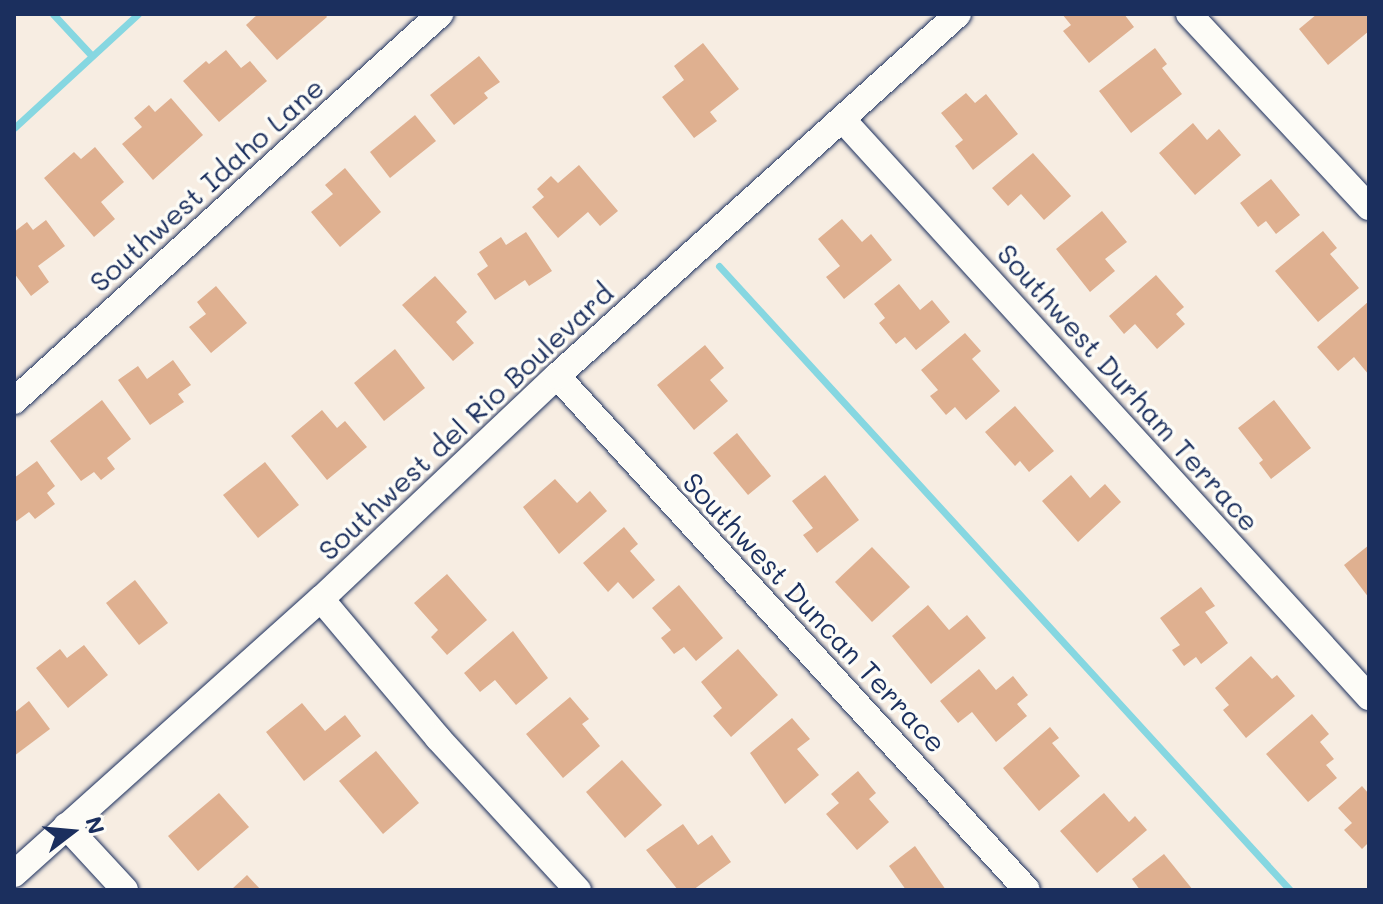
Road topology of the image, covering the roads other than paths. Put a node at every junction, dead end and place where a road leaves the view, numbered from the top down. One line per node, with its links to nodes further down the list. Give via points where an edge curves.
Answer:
1 (440, 14): 7 (street, Southwest Idaho Lane)
2 (958, 14): 4 (street, Southwest del Rio Boulevard)
3 (1189, 14): 5 (street)
4 (843, 120): 6 (street, Southwest del Rio Boulevard); 9 (street, Southwest Durham Terrace)
5 (1369, 207)
6 (557, 376): 8 (street, Southwest del Rio Boulevard); 14 (street, Southwest Duncan Terrace)
7 (14, 401)
8 (321, 599): 10 (street, Southwest del Rio Boulevard); 13 (street, via 438,738)
9 (1369, 697)
10 (66, 826): 11 (street, Southwest del Rio Boulevard); 12 (street)
11 (14, 874)
12 (125, 890)
13 (578, 890)
14 (1027, 890)

